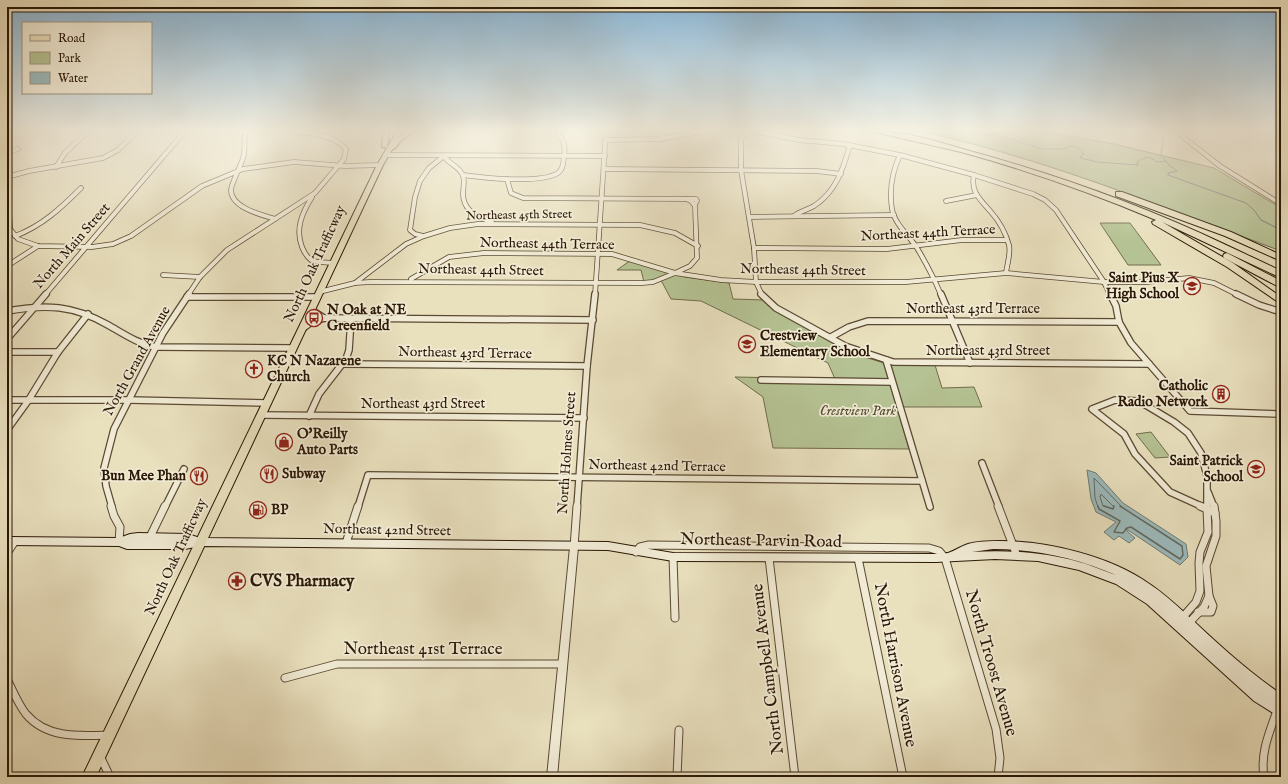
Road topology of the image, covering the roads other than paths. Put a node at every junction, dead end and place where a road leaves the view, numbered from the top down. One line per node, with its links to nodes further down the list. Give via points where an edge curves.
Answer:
1 (52, 168): 21 (street)
2 (154, 168): 59 (street, North Main Street)
3 (249, 168): 16 (street)
4 (337, 168): 31 (street, North Grand Avenue)
5 (379, 168): 63 (main road, North Oak Trafficway)
6 (430, 168): 49 (street, via 419,184)
7 (457, 168): 19 (street)
8 (563, 168): 23 (street, via 559,172 546,177)
9 (843, 168): 18 (street)
10 (894, 168): 41 (street, via 891,184 891,205)
11 (945, 168): 20 (street)
12 (1023, 168): 27 (highway)
13 (1040, 168): 30 (highway)
14 (1223, 168): 37 (street)
15 (604, 169): 17 (street); 33 (street, North Holmes Street)
16 (239, 170): 45 (street, via 232,190 235,202 250,211); 59 (street, via 193,192 131,236 106,245)
17 (740, 170): 18 (street, via 817,171); 42 (street)
18 (841, 174): 38 (street, via 832,191)
19 (464, 175): 22 (street); 26 (street)
20 (974, 175): 32 (street, via 972,184); 78 (street, via 1045,200 1056,210)
21 (7, 177)
22 (474, 177): 24 (street); 26 (street)
23 (521, 178): 24 (street); 28 (street)
24 (507, 179): 28 (street)
25 (7, 181): 51 (street, via 10,229)
26 (464, 181): 40 (street, via 463,200)
27 (1066, 182): 39 (highway); 84 (highway, via 1144,216 1230,265)
28 (509, 187): 33 (street, via 512,194 523,198)
29 (81, 188): 51 (street, via 46,222)
30 (1117, 193): 62 (highway, via 1221,231); 65 (highway, via 1219,237)
31 (313, 196): 35 (street, North Grand Avenue); 36 (street)
32 (977, 196): 34 (street); 54 (street, via 995,217)
33 (601, 198): 47 (street, North Holmes Street); 50 (street, via 691,202)
34 (946, 201)
35 (301, 203): 36 (street); 45 (street, North Grand Avenue)
36 (307, 204): 63 (street, via 299,225 303,250 312,260)
37 (1281, 204)
38 (810, 208): 43 (street); 44 (street, via 809,212)
39 (1144, 211): 71 (highway); 81 (highway)
40 (474, 214): 46 (street); 48 (street, via 471,222)
41 (894, 215): 44 (street); 58 (street)
42 (749, 217): 43 (street); 60 (street)
43 (792, 217): 44 (street)
44 (816, 217)
45 (274, 219): 72 (street, North Grand Avenue, via 227,250)
46 (499, 224): 47 (street, Northeast 45th Street); 48 (street, Northeast 45th Street)
47 (599, 225): 53 (street, Northeast 45th Street, via 651,227 670,231); 61 (street, North Holmes Street)
48 (463, 226): 52 (street, Northeast 45th Street)
49 (410, 230): 52 (street); 55 (street)
50 (697, 235): 53 (street); 57 (street)
51 (15, 236): 56 (street)
52 (424, 236): 55 (street, Northeast 45th Street)
53 (684, 238): 57 (street, Northeast 45th Street)
54 (1007, 240): 58 (street, Northeast 44th Terrace, via 962,240); 67 (street, via 1009,256)
55 (406, 244): 69 (street, Northeast 45th Street)
56 (38, 246): 59 (street); 64 (street)
57 (698, 246): 66 (street, via 698,257 692,266)
58 (916, 247): 60 (street, Northeast 44th Terrace); 73 (street)
59 (85, 248): 85 (street, North Main Street)
60 (754, 248): 77 (street)
61 (597, 253): 66 (street, Northeast 44th Terrace, via 621,256); 70 (street, Northeast 44th Terrace, via 469,254 449,257); 80 (street, North Holmes Street)
62 (1281, 258)
63 (333, 263): 82 (main road, North Oak Trafficway)
64 (7, 266)
65 (1281, 268)
66 (676, 273): 77 (street, Northeast 44th Street); 80 (street, Northeast 44th Street, via 642,284)
67 (1006, 274): 73 (street, Northeast 44th Street); 78 (street, Northeast 44th Street)
68 (163, 275): 72 (street)
69 (365, 275): 76 (street); 79 (street, Northeast 45th Street)
70 (421, 275): 74 (street, Northeast 44th Terrace); 75 (street)
71 (1281, 275)
72 (200, 277): 83 (street, North Grand Avenue)
73 (935, 280): 77 (street, Northeast 44th Street, via 881,283); 93 (street)
74 (407, 281): 75 (street, Northeast 44th Street); 76 (street, Northeast 44th Street)
75 (423, 281): 80 (street, Northeast 44th Street)
76 (370, 282): 79 (street, Northeast 44th Street)
77 (756, 282): 96 (street, Northeast 43rd Street, via 762,296 771,304)
78 (1104, 282): 88 (street, Northeast 44th Street, via 1146,282 1183,278 1200,280 1221,286); 94 (street, via 1116,306)
79 (354, 284): 82 (street, Northeast 44th Street)
80 (596, 284): 92 (street, North Holmes Street)
81 (1281, 285)
82 (318, 294): 83 (street, Northeast 44th Street); 86 (main road, North Oak Trafficway)
83 (188, 297): 98 (street, North Grand Avenue)
84 (1279, 299)
85 (35, 306): 87 (street); 89 (street, via 65,307); 97 (street, North Main Street)
86 (311, 310): 90 (street); 95 (main road, North Oak Trafficway)
87 (7, 311)
88 (1281, 312)
89 (88, 314): 98 (street, via 137,342); 101 (street)
90 (324, 318): 91 (street); 95 (street)
91 (351, 319): 92 (street); 104 (street, via 349,350)
92 (593, 320): 106 (street, North Holmes Street)
93 (953, 321): 94 (street, Northeast 43rd Terrace); 96 (street, Northeast 43rd Terrace, via 868,321 850,325); 103 (street)
94 (1119, 322): 105 (street, via 1131,344)
95 (302, 329): 99 (main road, North Oak Trafficway)
96 (831, 337): 102 (street, Northeast 43rd Street, via 845,346)
97 (7, 339)
98 (156, 347): 99 (street); 111 (street, North Grand Avenue)
99 (293, 348): 112 (main road, North Oak Trafficway)
100 (7, 352): 101 (street)
101 (58, 352): 110 (street)
102 (886, 360): 103 (street, Northeast 43rd Street, via 906,363); 108 (street)
103 (970, 363): 105 (street, Northeast 43rd Street)
104 (344, 364): 106 (street, Northeast 43rd Terrace); 115 (street, via 319,394)
105 (1149, 364): 113 (street, via 1190,411)
106 (587, 366): 116 (street, North Holmes Street)
107 (761, 380): 108 (street)
108 (892, 382): 121 (street)
109 (7, 400): 110 (street)
110 (28, 400): 111 (street); 117 (street)
111 (130, 400): 112 (street); 128 (street, North Grand Avenue, via 112,433 104,468 114,516 120,527)
112 (267, 403): 114 (main road, North Oak Trafficway)
113 (1281, 414)
114 (261, 416): 115 (street, Northeast 43rd Street); 129 (main road, North Oak Trafficway)
115 (309, 416): 116 (street, Northeast 43rd Street)
116 (584, 418): 120 (street, North Holmes Street)
117 (7, 430)
118 (982, 463): 131 (street)
119 (184, 469): 126 (street)
120 (579, 477): 121 (street, Northeast 42nd Terrace); 130 (street, Northeast 42nd Terrace, via 368,475); 132 (street, North Holmes Street)
121 (922, 481): 123 (street)
122 (1208, 492): 124 (street); 124 (street, via 1202,453 1188,433 1174,422 1139,401 1115,400 1092,409 1124,434 1135,454 1170,492); 125 (street)
123 (930, 507)
124 (1206, 508): 125 (street); 140 (street, via 1208,533 1198,557 1199,596)
125 (1215, 513): 141 (street, via 1216,536 1207,561 1208,595 1213,606 1211,612)
126 (150, 537): 128 (main road, via 130,538); 129 (main road, via 188,538)
127 (11, 541): 128 (main road); 134 (street)
128 (119, 542): 129 (main road, via 127,545 179,545)
129 (200, 542): 130 (main road, Northeast 42nd Street); 149 (main road, North Oak Trafficway)
130 (346, 543): 132 (main road, Northeast 42nd Street)
131 (1013, 546): 135 (street); 139 (main road, Northeast Parvin Road, via 994,545 958,551); 143 (main road, Northeast Parvin Road, via 1042,548 1105,566 1139,582 1163,600)
132 (574, 547): 133 (main road, Northeast Parvin Road, via 608,546); 144 (street, North Holmes Street)
133 (636, 552): 136 (main road, Northeast Parvin Road); 139 (street, via 640,547 649,545 930,548)
134 (7, 553)
135 (1017, 556): 139 (main road, Northeast Parvin Road); 143 (main road, Northeast Parvin Road, via 1057,560 1119,581)
136 (674, 557): 137 (main road, Northeast Parvin Road); 142 (street)
137 (770, 558): 138 (main road, Northeast Parvin Road); 155 (street, North Campbell Avenue)
138 (858, 558): 139 (main road, Northeast Parvin Road); 156 (street, North Harrison Avenue)
139 (947, 558): 157 (street, North Troost Avenue, via 997,734 1000,758)
140 (1192, 604): 141 (street); 143 (street)
141 (1199, 611): 143 (street)
142 (675, 618)
143 (1182, 623): 147 (main road, Northeast Parvin Road, via 1258,698)
144 (562, 664): 145 (street, Northeast 41st Terrace, via 337,664); 153 (street, North Holmes Street)
145 (285, 678)
146 (7, 679): 149 (street, via 26,714 42,728 66,735)
147 (1280, 706): 158 (street, via 1262,752)
148 (679, 730): 154 (street)
149 (109, 735): 150 (main road, North Oak Trafficway)
150 (100, 755): 151 (main road, North Oak Trafficway); 152 (street)
151 (89, 777)
152 (110, 777)
153 (552, 777)
154 (677, 777)
155 (796, 777)
156 (903, 777)
157 (998, 777)
158 (1264, 777)

